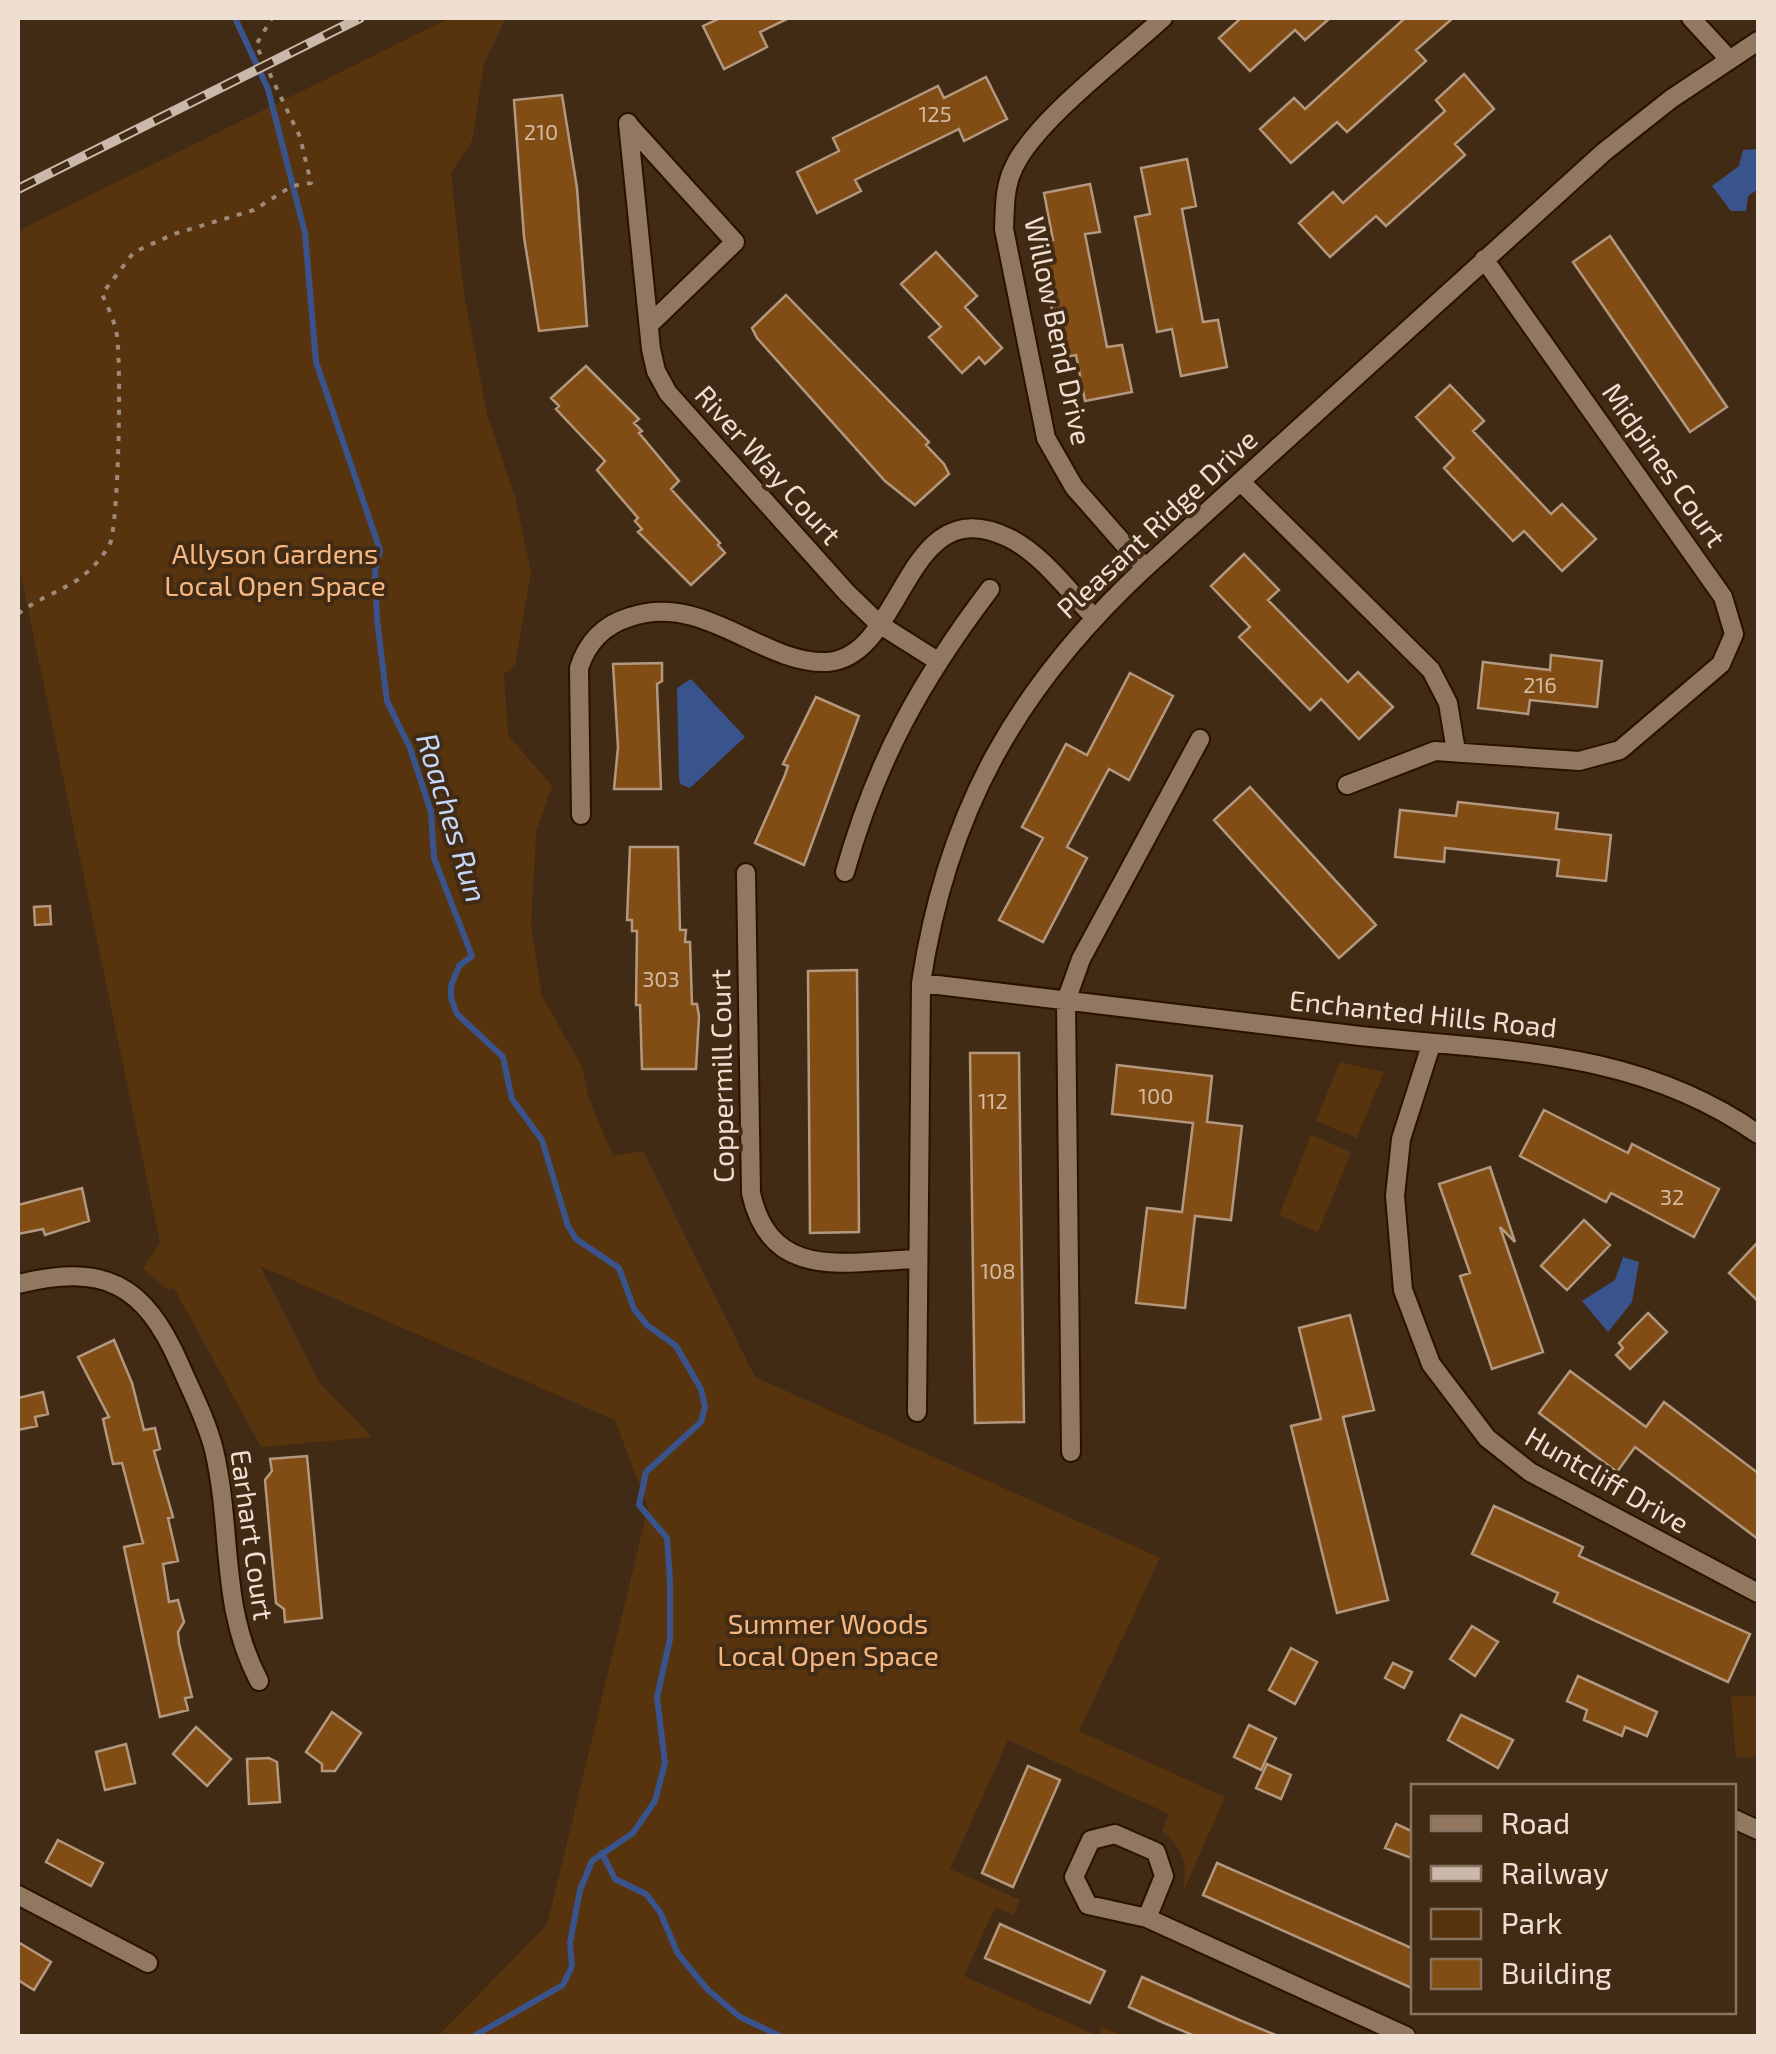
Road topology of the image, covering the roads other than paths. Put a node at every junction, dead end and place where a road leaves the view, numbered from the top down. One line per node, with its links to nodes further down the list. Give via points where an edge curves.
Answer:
1 (1163, 18): 8 (street, Willow Bend Drive, via 1035,137 1005,195 1004,229 1046,438 1074,488)
2 (1690, 18): 4 (street)
3 (1758, 41): 4 (street, Pleasant Ridge Drive)
4 (1728, 58): 5 (street, Pleasant Ridge Drive, via 1604,152)
5 (1484, 259): 7 (street, Pleasant Ridge Drive); 14 (street, Midpines Court, via 1722,597 1734,634 1722,664 1620,750 1578,761)
6 (650, 324): 6 (street, River Way Court, via 630,142 628,124 735,242); 11 (street, River Way Court, via 656,371 684,414)
7 (1242, 482): 8 (street, Pleasant Ridge Drive); 14 (street, via 1431,670 1448,704)
8 (1146, 568): 10 (street, Pleasant Ridge Drive)
9 (990, 589): 12 (street)
10 (1094, 616): 11 (street, via 1011,539 970,530 929,548); 19 (street, Pleasant Ridge Drive, via 1040,680 978,784 935,906)
11 (880, 624): 12 (street, River Way Court); 16 (street, via 851,653 822,662 687,614 662,610 618,620 585,650 579,668)
12 (936, 660): 17 (street, via 881,765)
13 (1200, 739): 20 (street, via 1081,959)
14 (1456, 751): 15 (street, Midpines Court, via 1434,751)
15 (1347, 784)
16 (581, 814)
17 (845, 872)
18 (746, 873): 23 (street, Coppermill Court, via 756,1216 766,1235 802,1260)
19 (921, 983): 20 (street, Enchanted Hills Road); 23 (street, Pleasant Ridge Drive)
20 (1066, 1001): 21 (street, Enchanted Hills Road); 26 (street)
21 (1430, 1045): 22 (street, Enchanted Hills Road, via 1569,1056 1626,1069 1686,1090); 27 (street, Huntcliff Drive, via 1402,1139 1395,1196 1403,1290 1432,1364 1487,1438 1530,1472)
22 (1758, 1134)
23 (918, 1259): 25 (street, Pleasant Ridge Drive)
24 (18, 1284): 28 (street, Earhart Court, via 56,1275 103,1278 157,1318 214,1451 232,1610 241,1647)
25 (917, 1412)
26 (1071, 1452)
27 (1758, 1592)
28 (260, 1682)
29 (18, 1895): 31 (street)
30 (1147, 1918): 30 (street, via 1088,1905 1080,1896 1075,1868 1091,1840 1115,1834 1156,1852 1164,1876); 32 (street)
31 (148, 1964)
32 (1406, 2036)

